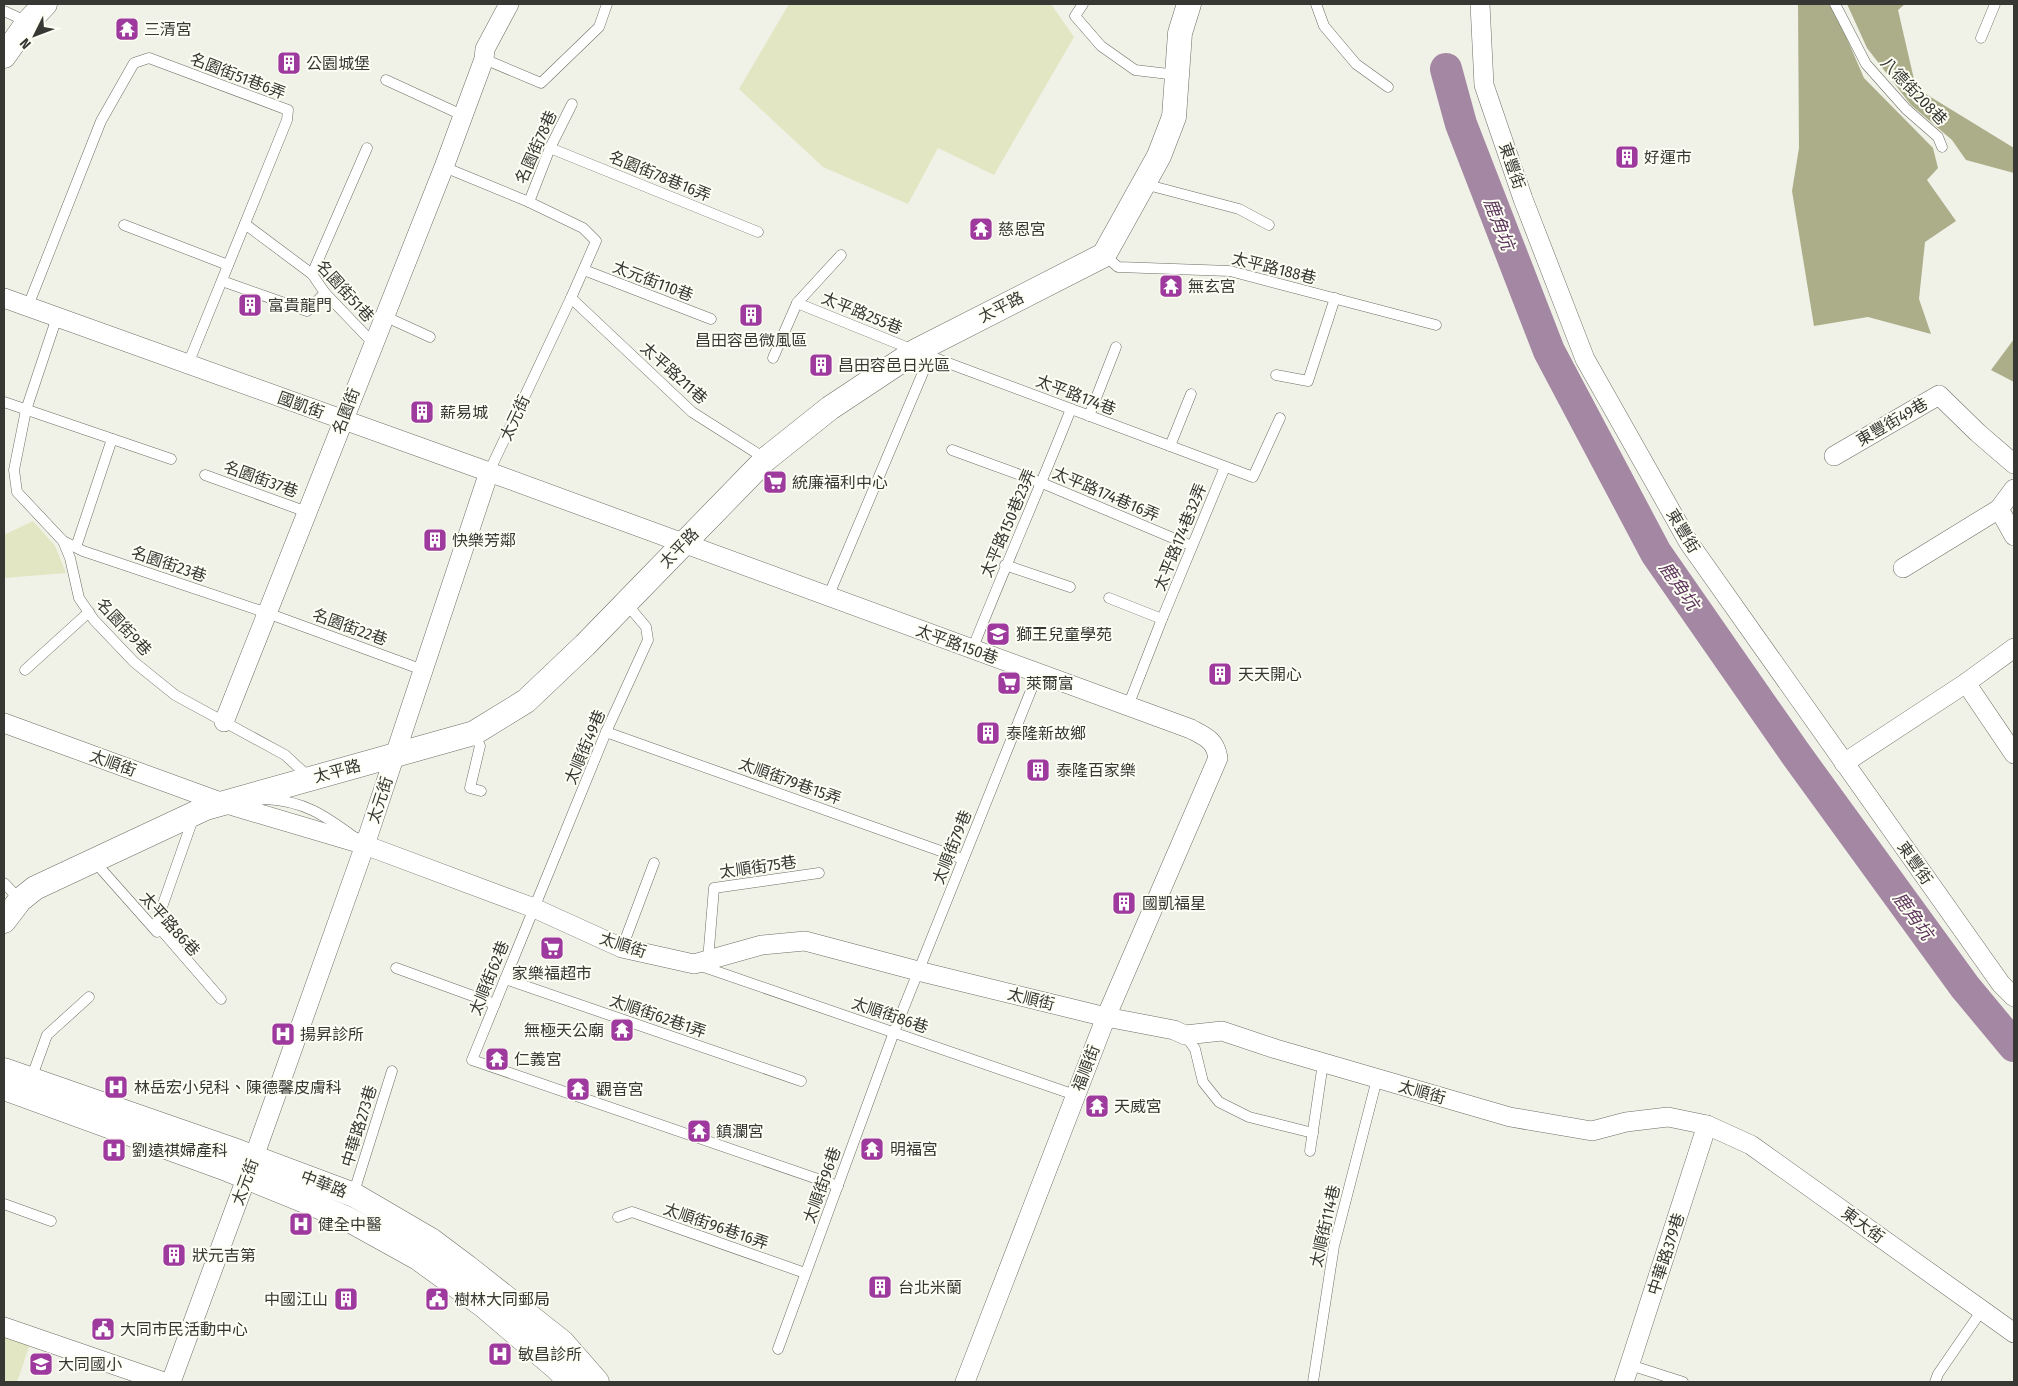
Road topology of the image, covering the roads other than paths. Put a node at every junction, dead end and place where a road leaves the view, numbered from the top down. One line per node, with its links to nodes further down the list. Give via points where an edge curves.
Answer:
1 (45, 4): 11 (street)
2 (509, 4): 14 (street, 名園街, via 484,49)
3 (608, 4): 14 (lane, via 598,27 542,84)
4 (1083, 4): 15 (lane, via 1075,16 1101,46 1135,70)
5 (1189, 4): 15 (street, via 1180,33)
6 (1316, 4): 17 (lane, via 1324,26 1356,64)
7 (1480, 4): 103 (street, 東豐街, via 1484,85 1585,359 1688,543)
8 (1835, 4): 20 (lane, 八德街208巷, via 1866,64 1906,109 1938,137)
9 (1996, 4): 12 (lane)
10 (4, 11): 11 (lane)
11 (28, 22): 13 (street)
12 (1981, 38)
13 (4, 56)
14 (484, 59): 19 (street, 名園街)
15 (1177, 75): 24 (street, via 1174,117)
16 (386, 80): 19 (lane)
17 (1388, 87)
18 (572, 104): 22 (lane, 名園街78巷)
19 (462, 115): 23 (street, 名園街)
20 (1942, 147)
21 (366, 148): 35 (lane)
22 (550, 148): 25 (lane, 名園街78巷); 30 (lane, 名園街78巷16弄)
23 (444, 166): 25 (lane, 名園街78巷); 43 (street, 名園街)
24 (1144, 184): 27 (lane, via 1239,210); 32 (street)
25 (529, 202): 29 (lane, 名園街78巷)
26 (245, 224): 33 (lane); 35 (lane, 名園街51巷); 42 (lane, 名園街51巷6弄, via 287,120 288,110 149,58 134,63 101,121)
27 (1269, 224)
28 (124, 225): 33 (lane)
29 (583, 228): 34 (lane, 太元街, via 596,241)
30 (758, 232)
31 (840, 255): 41 (lane, 太平路255巷)
32 (1104, 256): 40 (lane, 太平路188巷, via 1118,267 1230,271); 50 (street, 太平路)
33 (228, 265): 36 (lane)
34 (584, 270): 39 (lane, 太元街); 45 (lane, 太元街110巷)
35 (312, 274): 37 (lane, 名園街51巷)
36 (222, 281): 37 (lane, via 307,311); 52 (lane)
37 (325, 293): 48 (lane, 名園街51巷)
38 (4, 298): 42 (street, 國凱街)
39 (572, 298): 66 (lane, 太平路211巷, via 692,412); 69 (lane, 太元街)
40 (1336, 298): 46 (lane, 太平路188巷); 53 (lane, via 1308,381)
41 (797, 303): 50 (lane, 太平路255巷); 51 (lane, 太平路255巷)
42 (28, 306): 44 (street, 國凱街)
43 (384, 316): 47 (lane); 48 (street, 名園街)
44 (58, 317): 52 (street, 國凱街); 57 (lane)
45 (711, 319)
46 (1436, 326)
47 (430, 337)
48 (373, 343): 60 (street, 名園街)
49 (1116, 347): 58 (lane)
50 (923, 354): 56 (lane, 太平路174巷); 66 (street, 太平路, via 830,408); 83 (lane)
51 (773, 358)
52 (188, 364): 60 (street, 國凱街)
53 (1276, 376)
54 (1191, 394): 62 (lane)
55 (4, 402): 57 (lane)
56 (1071, 408): 58 (lane, 太平路174巷); 71 (lane, 太平路150巷23弄)
57 (26, 410): 61 (lane); 76 (lane, 名園街9巷, via 14,470 17,492)
58 (1089, 416): 62 (lane, 太平路174巷)
59 (1280, 418): 68 (lane, 太平路174巷, via 1253,477)
60 (342, 420): 69 (street, 國凱街); 74 (street, 名園街)
61 (112, 439): 65 (lane); 79 (lane)
62 (1170, 446): 68 (lane, 太平路174巷)
63 (952, 450): 71 (lane, 太平路174巷16弄)
64 (1834, 456): 67 (street, 東豐街49巷, via 1939,395)
65 (171, 459)
66 (766, 459): 77 (street, 太平路)
67 (2014, 464)
68 (1225, 467): 78 (lane, 太平路174巷32弄)
69 (489, 472): 77 (street, 國凱街); 92 (street, 太元街)
70 (205, 475): 74 (lane, 名園街37巷)
71 (1042, 482): 78 (lane, 太平路174巷16弄); 80 (lane, 太平路150巷23弄)
72 (2014, 489): 73 (street)
73 (1999, 509): 75 (street); 81 (street)
74 (307, 512): 87 (street, 名園街)
75 (2014, 536)
76 (63, 541): 79 (lane, 名園街23巷); 86 (lane, 名園街9巷, via 79,598)
77 (684, 544): 83 (street, 太平路150巷); 85 (street, 太平路)
78 (1192, 546): 88 (lane, 太平路174巷32弄)
79 (76, 547): 87 (lane, 名園街23巷)
80 (1005, 565): 82 (lane); 90 (lane, 太平路150巷23弄)
81 (1903, 568)
82 (1070, 587)
83 (828, 597): 90 (street, 太平路150巷)
84 (1109, 598): 88 (lane)
85 (626, 602): 98 (lane, 太順街49巷, via 646,627 648,640); 99 (street, 太平路, via 526,701)
86 (89, 612): 91 (lane); 96 (lane, 名園街9巷, via 134,662 161,684)
87 (267, 613): 92 (lane, 名園街22巷); 96 (street, 名園街)
88 (1162, 619): 95 (lane, 太平路174巷32弄)
89 (2014, 648): 94 (street)
90 (972, 650): 93 (street, 太平路150巷)
91 (25, 670)
92 (423, 670): 101 (street, 太元街)
93 (1038, 673): 95 (street, 太平路150巷); 109 (lane, 太順街79巷)
94 (1966, 683): 100 (street); 103 (street)
95 (1128, 706): 102 (street, 太平路150巷, via 1191,728 1210,740)
96 (224, 722): 104 (lane, via 285,755)
97 (4, 723): 106 (street, 太順街)
98 (606, 732): 109 (lane, 太順街79巷15弄); 115 (lane, 太順街49巷)
99 (474, 733): 101 (street, 太平路); 105 (lane, via 480,746 470,788)
100 (2014, 754)
101 (395, 755): 104 (street, 太平路); 108 (street, 太元街)
102 (1218, 758): 125 (street, 福順街)
103 (1844, 763): 122 (street, 東豐街, via 2001,984)
104 (311, 778): 106 (street, 太平路)
105 (481, 792)
106 (231, 801): 107 (street, 太平路); 108 (street, 太順街)
107 (196, 813): 110 (street, 太平路); 110 (lane, 太平路86巷, via 156,924 223,1003)
108 (365, 845): 115 (street, 太順街); 139 (street, 太元街)
109 (963, 859): 120 (lane, 太順街79巷)
110 (94, 861): 114 (street, 太平路, via 35,888)
111 (654, 863): 117 (lane)
112 (819, 873): 118 (lane, 太順街75巷, via 714,888)
113 (4, 883): 114 (lane)
114 (20, 900): 116 (street, 太平路)
115 (534, 908): 117 (street, 太順街); 121 (lane, 太順街62巷)
116 (4, 921)
117 (622, 948): 118 (street, 太順街)
118 (701, 962): 120 (street, 太順街, via 762,945 805,941); 126 (lane, 太順街86巷)
119 (396, 968): 124 (lane)
120 (918, 971): 125 (street, 太順街); 126 (lane, 太順街79巷)
121 (505, 979): 124 (lane, 太順街62巷); 133 (lane, 太順街62巷1弄)
122 (2014, 997)
123 (89, 998): 131 (lane, via 47,1035)
124 (495, 1004): 140 (lane, 太順街62巷, via 472,1060)
125 (1106, 1017): 127 (street, 太順街); 135 (street, 福順街)
126 (894, 1032): 135 (lane, 太順街86巷); 140 (lane, 太順街96巷)
127 (1185, 1035): 128 (street, 太順街, via 1222,1030); 137 (lane, via 1195,1049 1203,1082 1220,1102 1249,1117)
128 (1323, 1063): 132 (street, 太順街); 137 (lane)
129 (4, 1070): 131 (street, 中華路)
130 (392, 1071): 142 (lane, 中華路273巷)
131 (31, 1079): 139 (street, 中華路)
132 (1377, 1079): 136 (street, 太順街, via 1510,1117 1592,1131 1626,1122 1668,1117); 156 (lane, 太順街114巷, via 1334,1246)
133 (801, 1081)
134 (4, 1088): 139 (street, 中華路)
135 (1075, 1096): 155 (street, 福順街)
136 (1707, 1125): 146 (street, 東大街, via 1751,1145); 150 (street, 中華路379巷)
137 (1313, 1133): 138 (lane)
138 (1310, 1152)
139 (251, 1167): 142 (street, 中華路); 152 (street, 太元街)
140 (838, 1186): 145 (lane, 太順街96巷)
141 (4, 1204): 144 (lane)
142 (349, 1206): 153 (street, 中華路, via 484,1306); 154 (street, 中華路, via 431,1240 562,1342)
143 (618, 1217): 145 (lane, 太順街96巷16弄, via 632,1212)
144 (51, 1221)
145 (805, 1273): 149 (lane, 太順街96巷)
146 (1982, 1310): 148 (street, 東大街); 158 (lane)
147 (4, 1326): 151 (street)
148 (2014, 1333)
149 (778, 1349)
150 (1627, 1374): 157 (lane)
151 (164, 1382)
152 (171, 1382)
153 (570, 1382)
154 (597, 1382)
155 (965, 1382)
156 (1314, 1382)
157 (1683, 1382)
158 (1935, 1382)

